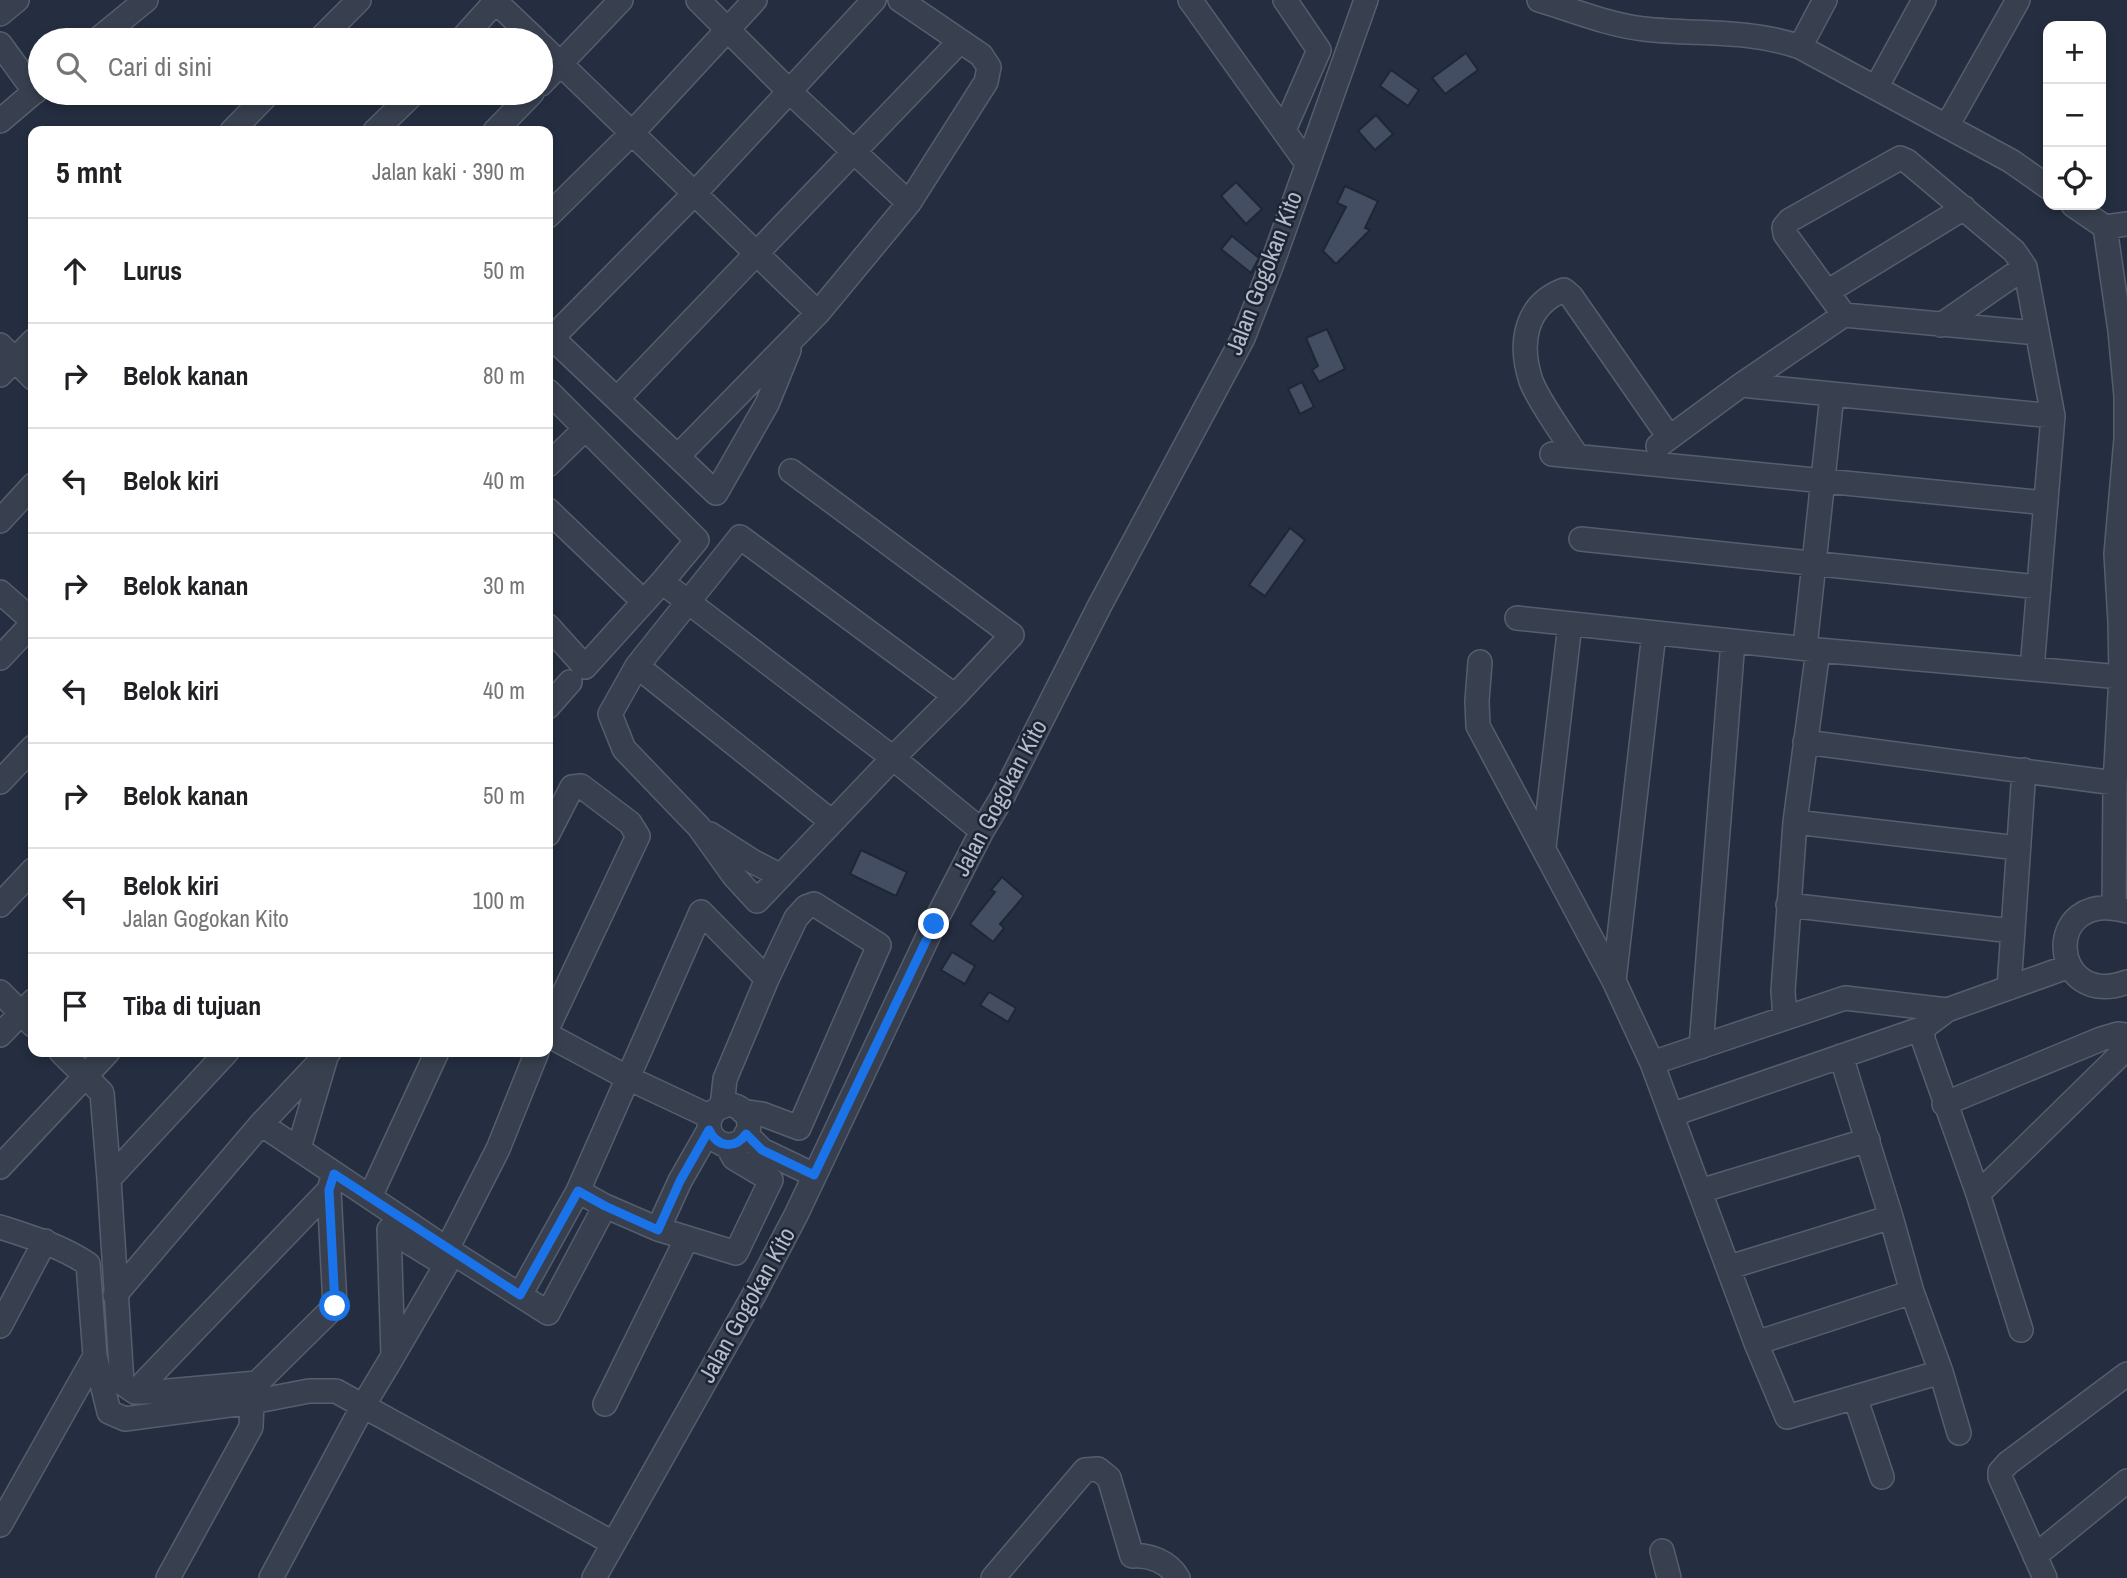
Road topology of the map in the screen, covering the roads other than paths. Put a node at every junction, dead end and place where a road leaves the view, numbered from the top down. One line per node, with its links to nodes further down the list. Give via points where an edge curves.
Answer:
1 (17, 0): 17 (street)
2 (145, 0): 18 (street)
3 (359, 0): 19 (street)
4 (621, 0): 27 (street)
5 (698, 0): 22 (street)
6 (755, 0): 22 (street)
7 (874, 0): 31 (street)
8 (900, 0): 23 (street)
9 (1190, 0): 41 (street)
10 (1285, 0): 41 (street, via 1319,50)
11 (1366, 0): 44 (street, Jalan Gogokan Kito)
12 (1539, 0): 25 (street, via 1642,29 1745,34)
13 (1825, 0): 25 (street)
14 (1924, 0): 30 (street)
15 (495, 1): 20 (street); 21 (street)
16 (2012, 2): 40 (street)
17 (0, 14)
18 (111, 28)
19 (332, 28)
20 (471, 28)
21 (523, 28)
22 (727, 30): 31 (street); 42 (street)
23 (960, 41): 43 (street); 47 (street, via 981,55 989,67 986,82)
24 (0, 44): 29 (street)
25 (1800, 47): 30 (street)
26 (553, 56): 27 (street)
27 (561, 64): 28 (street); 42 (street)
28 (553, 72)
29 (28, 78)
30 (1876, 88): 40 (street)
31 (790, 92): 43 (street); 46 (street)
32 (28, 98): 36 (street)
33 (257, 105): 37 (street)
34 (402, 105): 38 (street)
35 (520, 105): 39 (street)
36 (0, 121)
37 (237, 126)
38 (380, 126)
39 (500, 126)
40 (1947, 126): 45 (street)
41 (1284, 130): 44 (street)
42 (632, 132): 46 (street); 50 (street)
43 (853, 153): 47 (street); 52 (street)
44 (1306, 162): 117 (street, Jalan Gogokan Kito, via 1243,338)
45 (2043, 183)
46 (695, 193): 52 (street); 58 (street)
47 (909, 203): 55 (street)
48 (1964, 208): 53 (street, via 2014,251); 54 (street); 54 (street, via 1900,158 1790,220 1785,234)
49 (2084, 210): 51 (street)
50 (553, 211)
51 (2116, 225): 72 (street)
52 (757, 255): 55 (street); 68 (street)
53 (2025, 267): 57 (street); 59 (street)
54 (1827, 292): 56 (street)
55 (818, 313): 61 (street)
56 (1844, 315): 57 (street); 65 (street)
57 (1941, 325): 59 (street)
58 (553, 333)
59 (2036, 333): 69 (street)
60 (553, 339): 68 (street)
61 (793, 340): 74 (street); 74 (street, via 767,404 716,493)
62 (28, 344): 63 (street)
63 (5, 360): 64 (street)
64 (28, 375)
65 (1741, 385): 66 (street); 71 (street)
66 (1832, 395): 69 (street); 79 (street)
67 (553, 396): 70 (street)
68 (617, 399): 74 (street)
69 (2053, 415): 81 (street)
70 (585, 429): 76 (street); 86 (street, via 697,540)
71 (1670, 438): 75 (street, via 1564,290 1536,310 1525,330 1526,358 1532,383); 77 (street)
72 (2127, 440): 103 (street, via 2116,554)
73 (1552, 454): 75 (street)
74 (678, 456)
75 (1577, 456): 77 (street)
76 (553, 460)
77 (1637, 461): 79 (street)
78 (791, 471): 105 (street, via 1012,635)
79 (1823, 480): 81 (street); 85 (street)
80 (28, 490): 83 (street)
81 (2046, 503): 87 (street)
82 (553, 515): 90 (street)
83 (0, 521)
84 (1581, 539): 85 (street)
85 (1814, 562): 87 (street); 98 (street)
86 (662, 582): 89 (street); 90 (street)
87 (2039, 587): 102 (street)
88 (0, 592): 91 (street)
89 (688, 600): 101 (street); 105 (street, via 740,537); 109 (street)
90 (644, 602): 95 (street, via 585,667)
91 (28, 617)
92 (1517, 618): 93 (street)
93 (1570, 624): 96 (street); 119 (street)
94 (28, 627): 99 (street)
95 (553, 632)
96 (1654, 633): 97 (street); 129 (street)
97 (1733, 641): 98 (street); 142 (street)
98 (1811, 649): 102 (street); 107 (street)
99 (0, 658)
100 (1480, 662): 119 (street, via 1478,726)
101 (637, 666): 113 (street); 116 (street, via 610,714 624,749)
102 (2032, 669): 103 (street)
103 (2124, 680): 112 (street)
104 (569, 682): 106 (street)
105 (955, 696): 109 (street)
106 (553, 701)
107 (1805, 742): 110 (street); 114 (street)
108 (28, 752): 111 (street)
109 (892, 758): 113 (street); 117 (street)
110 (2024, 770): 112 (street); 120 (street)
111 (0, 782)
112 (2120, 794): 118 (street)
113 (832, 822): 122 (street)
114 (1795, 822): 120 (street); 124 (street)
115 (553, 824): 136 (street, via 572,787 580,786 630,823 638,836)
116 (699, 827): 122 (street); 122 (street, via 757,901)
117 (982, 831): 163 (street, Jalan Gogokan Kito)
118 (2121, 846): 125 (street)
119 (1544, 847): 129 (street)
120 (2018, 848): 126 (street)
121 (28, 875): 123 (street)
122 (780, 876)
123 (0, 905)
124 (1788, 905): 126 (street); 137 (street)
125 (2120, 909): 127 (street, via 2098,907 2082,912 2072,923 2065,937)
126 (2012, 931): 131 (street)
127 (2070, 966): 130 (street, via 2094,987 2112,988); 131 (street)
128 (767, 979): 154 (street, via 701,912); 157 (street, via 725,1079); 157 (street, via 796,918 809,905 823,908 878,945 799,1128 762,1114)
129 (1614, 981): 152 (street)
130 (2127, 982)
131 (2009, 988): 133 (street)
132 (0, 992): 134 (street)
133 (1947, 1010): 137 (street, via 1846,998); 138 (street)
134 (28, 1012)
135 (28, 1014): 139 (street)
136 (553, 1016)
137 (1785, 1018): 142 (street)
138 (1923, 1028): 144 (street); 155 (street)
139 (0, 1035)
140 (2127, 1035): 155 (street, via 2101,1039)
141 (553, 1038): 154 (street)
142 (1700, 1047): 152 (street)
143 (2127, 1048): 168 (street)
144 (1841, 1056): 156 (street); 160 (street)
145 (66, 1057): 153 (street)
146 (103, 1057): 153 (street)
147 (223, 1057): 164 (street)
148 (324, 1057): 158 (street)
149 (327, 1057): 161 (street)
150 (435, 1057): 169 (street)
151 (535, 1057): 176 (street, via 498,1149)
152 (1652, 1063): 156 (street)
153 (85, 1075): 162 (street); 164 (street, via 102,1093)
154 (628, 1078): 157 (street); 166 (street)
155 (1944, 1104): 168 (street)
156 (1671, 1115): 167 (street)
157 (721, 1116): 159 (street, via 715,1140); 159 (street, via 748,1124); 173 (street, via 680,1181)
158 (261, 1124): 161 (street); 179 (street)
159 (736, 1139): 163 (street); 174 (street, via 734,1158 771,1180 736,1253)
160 (1868, 1140): 167 (street); 171 (street)
161 (299, 1148): 165 (street)
162 (0, 1167)
163 (814, 1175): 197 (street, Jalan Gogokan Kito, via 755,1293)
164 (109, 1179): 179 (street)
165 (331, 1182): 169 (street); 188 (street); 188 (street, via 335,1306 257,1383)
166 (578, 1191): 170 (street); 180 (street)
167 (1700, 1191): 177 (street)
168 (1978, 1194): 182 (street)
169 (370, 1197): 176 (street)
170 (605, 1206): 173 (street); 180 (street, via 548,1312)
171 (1891, 1217): 177 (street); 178 (street)
172 (0, 1227): 175 (street)
173 (658, 1230): 174 (street)
174 (687, 1238): 191 (street)
175 (45, 1241): 181 (street); 184 (street, via 88,1264)
176 (447, 1249): 180 (street)
177 (1730, 1267): 183 (street)
178 (1912, 1293): 183 (street); 186 (street)
179 (115, 1295): 188 (street, via 122,1383)
180 (520, 1295)
181 (0, 1326)
182 (2021, 1330)
183 (1756, 1343): 189 (street, via 1787,1417)
184 (95, 1356): 190 (street, via 108,1412 125,1419); 196 (street)
185 (393, 1356): 185 (street, via 446,1265 389,1230 392,1331); 192 (street)
186 (1941, 1372): 189 (street); 193 (street)
187 (2127, 1374): 199 (street, via 2000,1472)
188 (135, 1392)
189 (1855, 1397): 194 (street)
190 (252, 1402): 192 (street, via 309,1391 336,1391); 200 (street, via 251,1427)
191 (604, 1404)
192 (363, 1406): 197 (street); 201 (street)
193 (1959, 1433)
194 (1882, 1477)
195 (2127, 1481): 199 (street)
196 (0, 1525)
197 (613, 1543): 202 (street, Jalan Gogokan Kito)
198 (1662, 1551): 205 (street)
199 (2035, 1556): 206 (street)
200 (168, 1578)
201 (271, 1578)
202 (594, 1578)
203 (993, 1578): 204 (street, via 1084,1470 1098,1469 1108,1479 1132,1556 1146,1555 1159,1561)
204 (1178, 1578)
205 (1669, 1578)
206 (2045, 1578)

